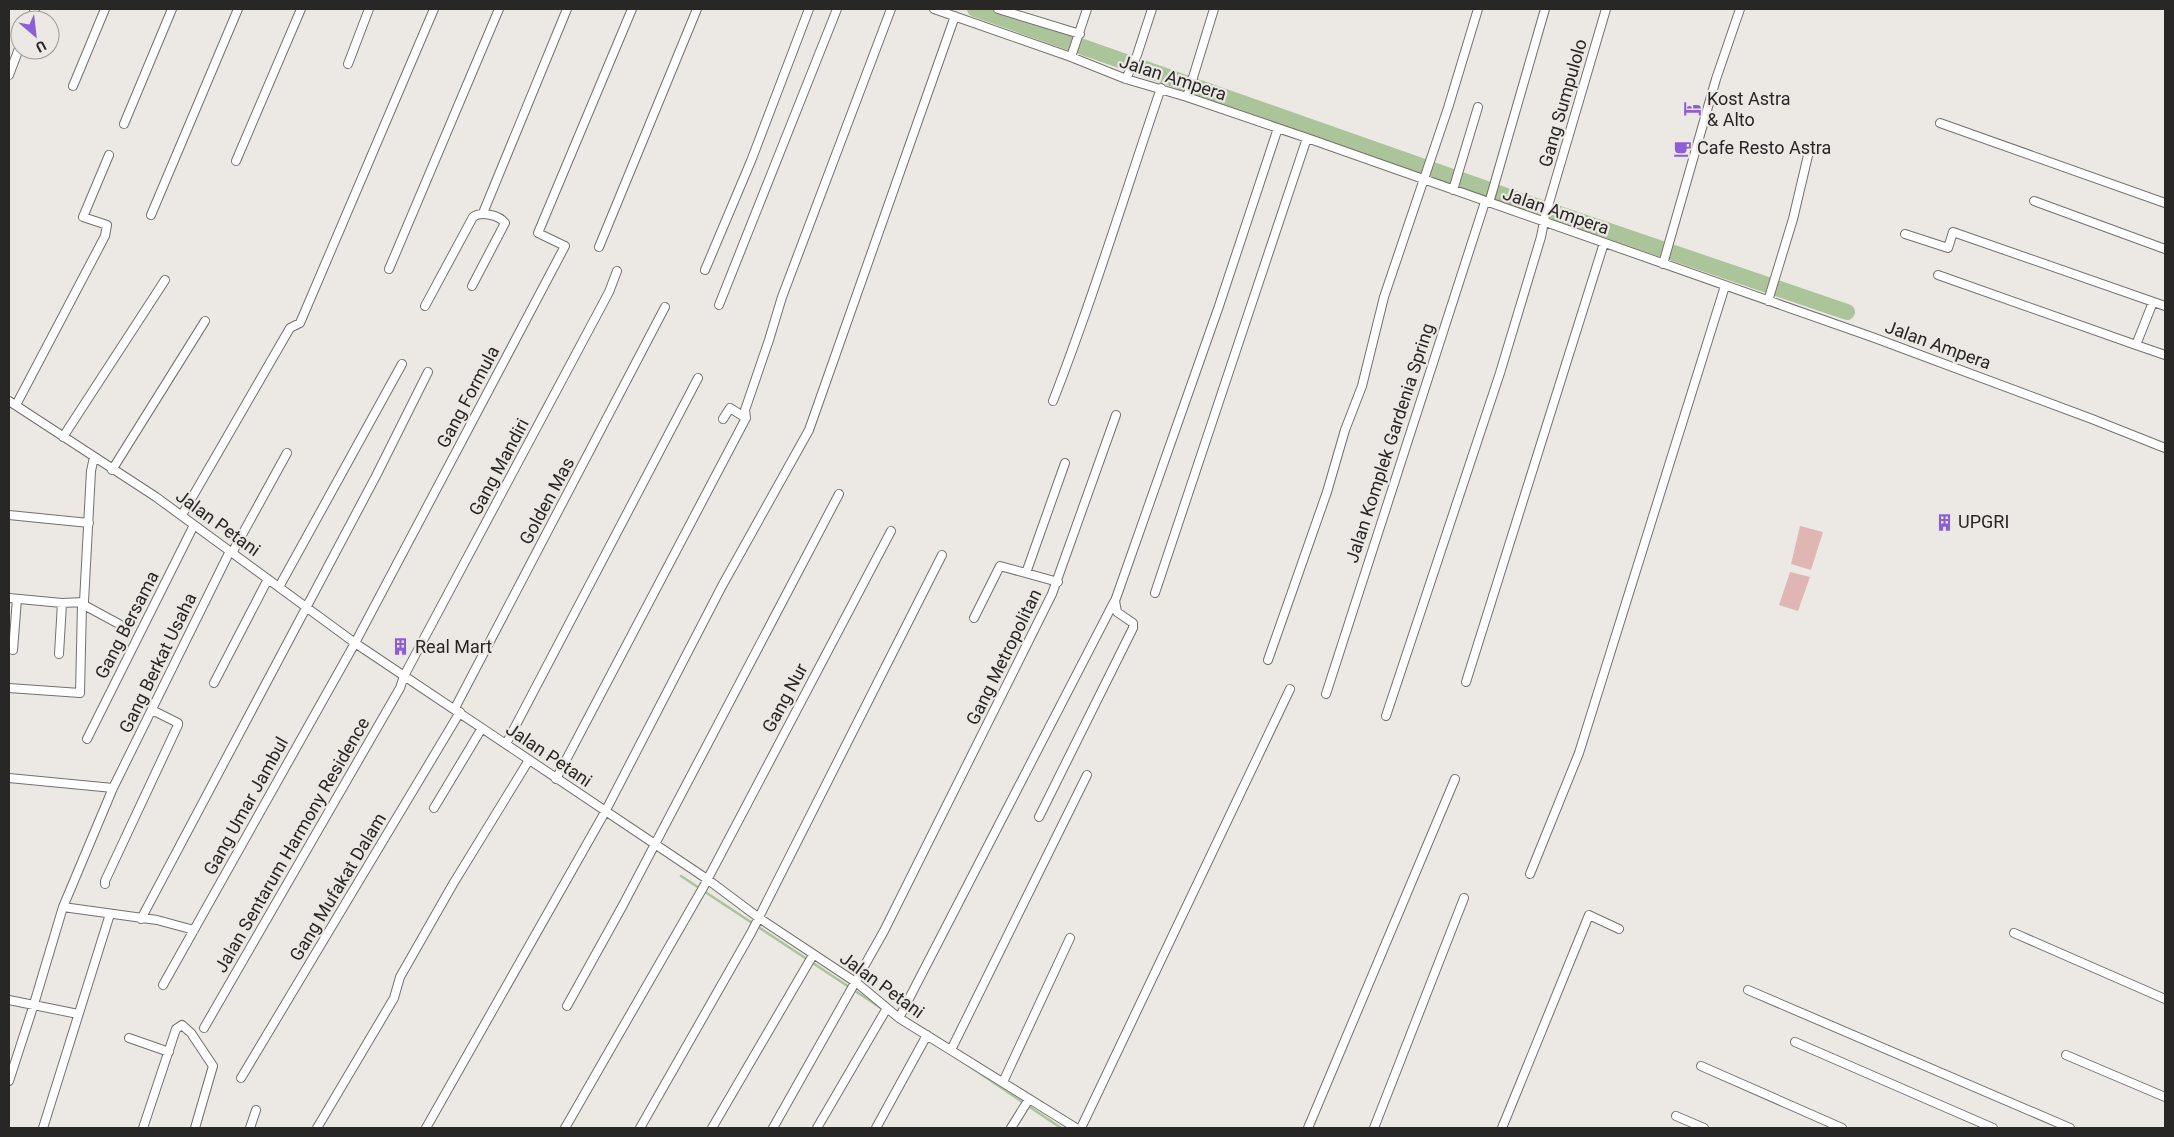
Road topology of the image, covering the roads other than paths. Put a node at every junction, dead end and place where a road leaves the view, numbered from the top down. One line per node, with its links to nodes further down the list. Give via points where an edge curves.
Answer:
1 (105, 9): 30 (street)
2 (172, 9): 35 (street)
3 (238, 9): 47 (street)
4 (301, 9): 40 (street)
5 (369, 9): 27 (street)
6 (434, 9): 87 (street, via 300,323 290,328)
7 (500, 9): 54 (street)
8 (567, 9): 46 (street)
9 (632, 9): 105 (street, Gang Formula, via 538,233 565,246)
10 (697, 9): 51 (street)
11 (809, 9): 55 (street, via 751,162)
12 (837, 9): 63 (street)
13 (891, 9): 78 (street, via 782,297 745,410)
14 (934, 9): 23 (street, Jalan Ampera)
15 (998, 9): 24 (street)
16 (1087, 9): 24 (street)
17 (1152, 9): 29 (street)
18 (1214, 9): 32 (street)
19 (1478, 9): 41 (street)
20 (1545, 9): 44 (street, Jalan Komplek Gardenia Spring)
21 (1606, 9): 48 (street, Gang Sumpulolo)
22 (1740, 9): 53 (street)
23 (955, 16): 25 (street, Jalan Ampera); 128 (street, via 809,430 722,586)
24 (1077, 42): 25 (street)
25 (1071, 57): 29 (street, Jalan Ampera)
26 (15, 60): 28 (street)
27 (348, 64)
28 (9, 75)
29 (1127, 76): 31 (street, Jalan Ampera)
30 (73, 86)
31 (1161, 88): 32 (street, Jalan Ampera); 74 (street, via 1079,335)
32 (1187, 97): 36 (street, Jalan Ampera)
33 (1478, 107): 42 (street)
34 (1940, 123): 45 (street)
35 (124, 124)
36 (1278, 128): 37 (street, Jalan Ampera); 100 (street)
37 (1307, 138): 41 (street, Jalan Ampera); 97 (street)
38 (1810, 147): 61 (street, via 1794,220)
39 (110, 156): 75 (street, via 83,217 106,225 105,236)
40 (236, 161)
41 (1424, 178): 42 (street, Jalan Ampera); 108 (street, via 1384,297 1362,386)
42 (1453, 188): 44 (street, Jalan Ampera)
43 (2034, 201): 52 (street)
44 (1488, 203): 48 (street, Jalan Ampera); 114 (street, Jalan Komplek Gardenia Spring)
45 (2165, 203)
46 (483, 213): 59 (street, via 505,223); 64 (street, via 473,217)
47 (151, 215)
48 (1545, 219): 50 (street, Jalan Ampera); 117 (street, Gang Sumpulolo, via 1500,372)
49 (1905, 234): 62 (street, via 1948,248 1953,232)
50 (1604, 243): 53 (street, Jalan Ampera); 110 (street)
51 (599, 247)
52 (2165, 249)
53 (1663, 261): 60 (street, Jalan Ampera)
54 (389, 269)
55 (705, 270)
56 (617, 271): 109 (street, Gang Mandiri)
57 (1938, 275): 68 (street)
58 (165, 280): 79 (street)
59 (472, 286)
60 (1725, 286): 61 (street, Jalan Ampera); 131 (street, via 1579,752)
61 (1769, 299): 80 (street, Jalan Ampera)
62 (2153, 302): 65 (street); 68 (street)
63 (719, 305)
64 (425, 306)
65 (2165, 306)
66 (665, 307): 116 (street, Golden Mas)
67 (205, 321): 84 (street)
68 (2136, 345): 69 (street)
69 (2165, 355)
70 (402, 364): 96 (street)
71 (428, 372): 102 (street)
72 (698, 378): 120 (street)
73 (9, 401): 75 (street, Jalan Petani)
74 (1053, 402)
75 (16, 406): 79 (street, Jalan Petani)
76 (1116, 415): 95 (street, Gang Metropolitan)
77 (723, 418): 78 (street, via 730,408)
78 (746, 418): 124 (street, via 739,440)
79 (63, 437): 83 (street, Jalan Petani)
80 (2165, 448)
81 (287, 453): 91 (street, Gang Berkat Usaha)
82 (1065, 463): 93 (street)
83 (93, 464): 84 (street, Jalan Petani); 88 (street)
84 (112, 470): 87 (street, Jalan Petani)
85 (839, 494): 130 (street)
86 (9, 515): 88 (street)
87 (182, 516): 89 (street, Jalan Petani)
88 (88, 523): 99 (street)
89 (194, 525): 91 (street, Jalan Petani); 119 (street, Gang Bersama)
90 (891, 531): 132 (street, Gang Nur)
91 (231, 552): 94 (street, Jalan Petani); 115 (street, Gang Berkat Usaha)
92 (942, 555): 138 (street)
93 (1026, 573): 95 (street); 103 (street, via 1000,566)
94 (268, 579): 96 (street, Jalan Petani); 111 (street)
95 (1058, 582): 144 (street, Gang Metropolitan)
96 (279, 587): 102 (street, Jalan Petani)
97 (1155, 593)
98 (13, 598): 101 (street); 106 (street)
99 (83, 602): 101 (street); 104 (street); 112 (street, via 80,693)
100 (1115, 602): 129 (street, via 1117,612 1133,623 1132,628); 153 (street)
101 (62, 603): 107 (street)
102 (307, 607): 105 (street, Jalan Petani); 137 (street)
103 (974, 618)
104 (119, 624)
105 (356, 643): 109 (street, Jalan Petani); 140 (street, Gang Umar Jambul)
106 (13, 650)
107 (59, 654)
108 (1268, 660)
109 (404, 676): 116 (street, Jalan Petani); 154 (street, Jalan Sentarum Harmony Residence, via 373,736)
110 (1466, 682)
111 (214, 683)
112 (9, 688)
113 (1290, 689): 183 (street)
114 (1326, 694)
115 (152, 710): 126 (street, Gang Berkat Usaha); 133 (street, via 178,725)
116 (457, 710): 118 (street, Jalan Petani); 162 (street, Gang Mufakat Dalam)
117 (1386, 716)
118 (482, 728): 120 (street, Jalan Petani); 127 (street)
119 (87, 739)
120 (506, 744): 121 (street, Jalan Petani)
121 (529, 760): 124 (street, Jalan Petani); 173 (street, via 453,884 400,977 394,998)
122 (1087, 775): 158 (street)
123 (9, 778): 126 (street)
124 (556, 779): 128 (street, Jalan Petani)
125 (1455, 779): 184 (street)
126 (113, 788): 135 (street, Gang Berkat Usaha)
127 (434, 808)
128 (606, 812): 130 (street, Jalan Petani); 174 (street)
129 (1039, 817)
130 (654, 845): 132 (street, Jalan Petani); 150 (street)
131 (1530, 874)
132 (705, 883): 138 (street, Jalan Petani); 175 (street, Gang Nur)
133 (105, 884)
134 (1464, 898): 185 (street)
135 (63, 907): 136 (street); 149 (street, Gang Berkat Usaha)
136 (110, 914): 137 (street); 152 (street)
137 (141, 919): 140 (street)
138 (758, 920): 143 (street, Jalan Petani); 176 (street)
139 (1618, 929): 186 (street, via 1589,915)
140 (194, 930): 145 (street, Gang Umar Jambul)
141 (2014, 933): 147 (street)
142 (1070, 938): 164 (street)
143 (812, 956): 144 (street, Jalan Petani); 177 (street)
144 (857, 983): 151 (street, Jalan Petani); 178 (street, Gang Metropolitan)
145 (164, 985)
146 (1748, 990): 190 (street)
147 (2165, 999)
148 (9, 1000): 149 (street)
149 (34, 1004): 152 (street); 163 (street, Gang Berkat Usaha)
150 (567, 1006)
151 (884, 1012): 153 (street, Jalan Petani); 179 (street)
152 (78, 1014): 169 (street)
153 (899, 1018): 155 (street, Jalan Petani)
154 (204, 1028)
155 (928, 1035): 158 (street, Jalan Petani); 180 (street)
156 (129, 1038): 159 (street)
157 (1795, 1042): 189 (street)
158 (951, 1050): 164 (street, Jalan Petani)
159 (169, 1052): 170 (street); 171 (street, via 176,1029 185,1026 213,1066)
160 (2066, 1055): 165 (street)
161 (1701, 1066): 188 (street)
162 (241, 1078)
163 (9, 1081)
164 (1003, 1082): 166 (street, Jalan Petani)
165 (2165, 1097)
166 (1027, 1101): 181 (street); 182 (street, Jalan Petani)
167 (256, 1110): 172 (street)
168 (1676, 1116): 187 (street)
169 (43, 1128)
170 (143, 1128)
171 (195, 1128)
172 (250, 1128)
173 (317, 1128)
174 (426, 1128)
175 (565, 1128)
176 (640, 1128)
177 (712, 1128)
178 (773, 1128)
179 (817, 1128)
180 (876, 1128)
181 (1011, 1128)
182 (1076, 1128)
183 (1081, 1128)
184 (1308, 1128)
185 (1374, 1128)
186 (1502, 1128)
187 (1704, 1128)
188 (1842, 1128)
189 (1992, 1128)
190 (2070, 1128)

